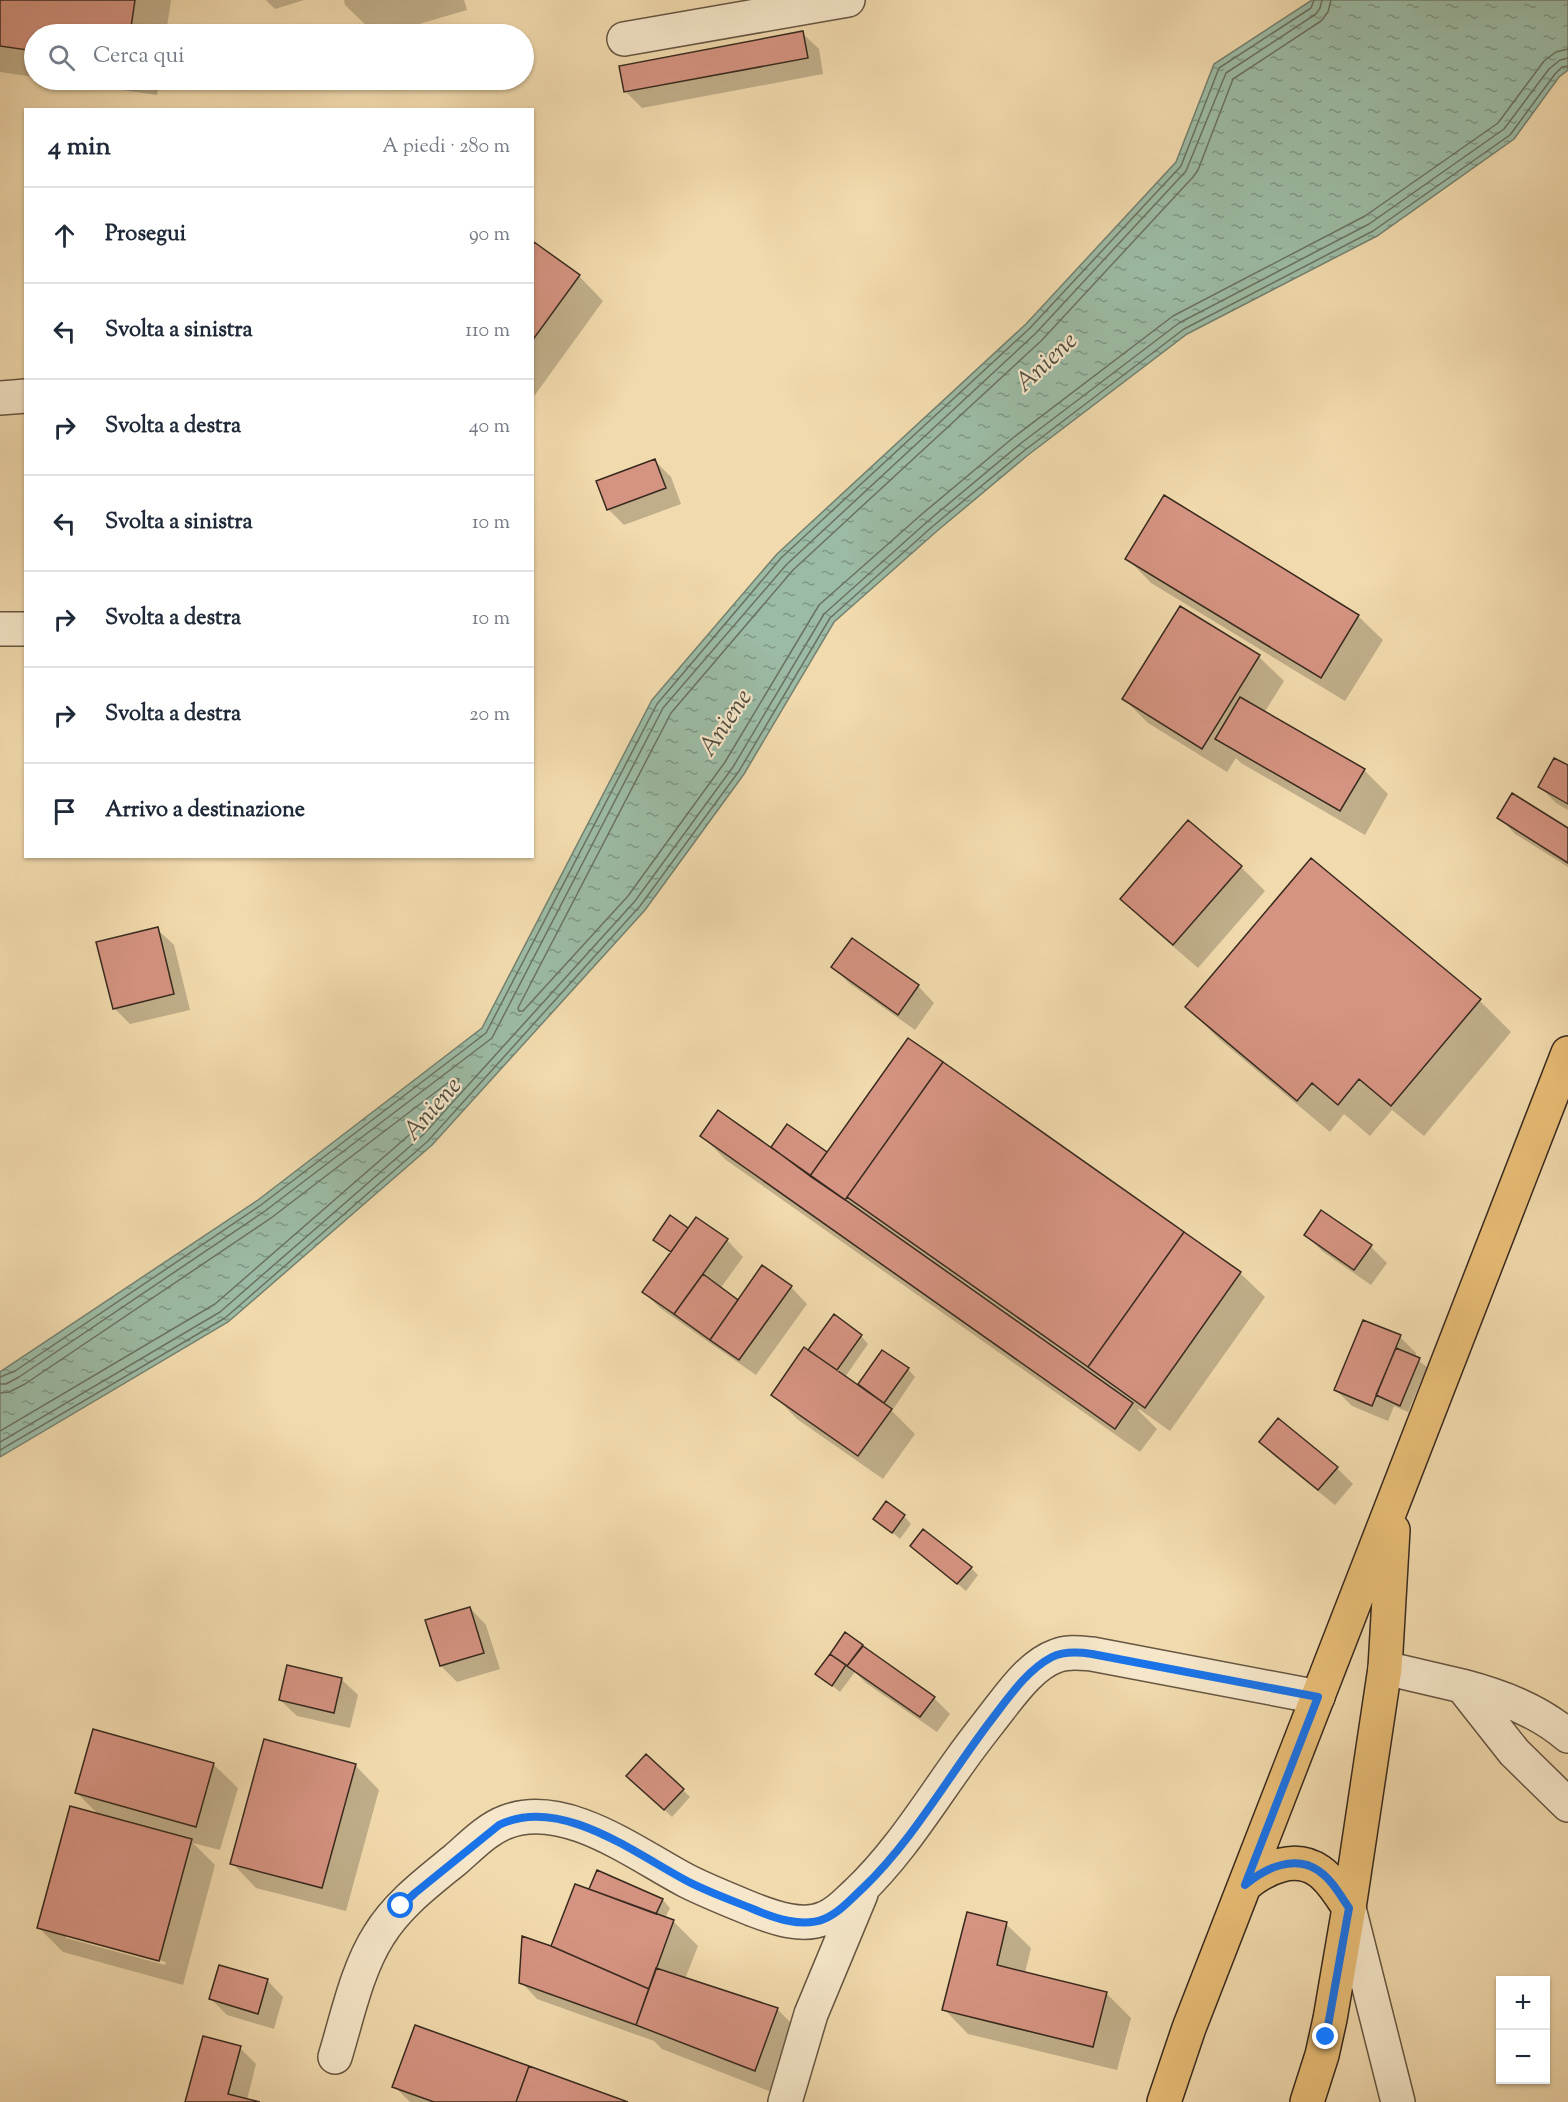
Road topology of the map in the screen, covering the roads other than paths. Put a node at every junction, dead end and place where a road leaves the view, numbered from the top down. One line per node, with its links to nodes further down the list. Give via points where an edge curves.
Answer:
1 (848, 0): 2 (street)
2 (624, 39)
3 (24, 396): 4 (street)
4 (0, 398)
5 (24, 628): 6 (street)
6 (0, 629)
7 (1568, 1053): 8 (main road)
8 (1395, 1499): 9 (main road); 11 (main road)
9 (1385, 1668): 10 (street); 16 (main road)
10 (1462, 1686): 12 (street, via 1523,1707); 13 (street, via 1514,1752)
11 (1318, 1697): 14 (main road); 15 (street, via 1092,1654 1072,1652 1054,1656 1010,1695 906,1839)
12 (1568, 1736)
13 (1568, 1805)
14 (1245, 1885): 16 (main road, via 1271,1868 1304,1864 1324,1875); 19 (main road)
15 (864, 1887): 17 (street, via 826,1918 809,1922 786,1920 710,1892 603,1835 570,1822 541,1816 505,1822 415,1893 389,1920 364,1965); 18 (street, via 811,2014)
16 (1349, 1908): 20 (main road, via 1330,2019); 21 (street)
17 (335, 2057)
18 (785, 2102)
19 (1164, 2102)
20 (1306, 2102)
21 (1398, 2102)

